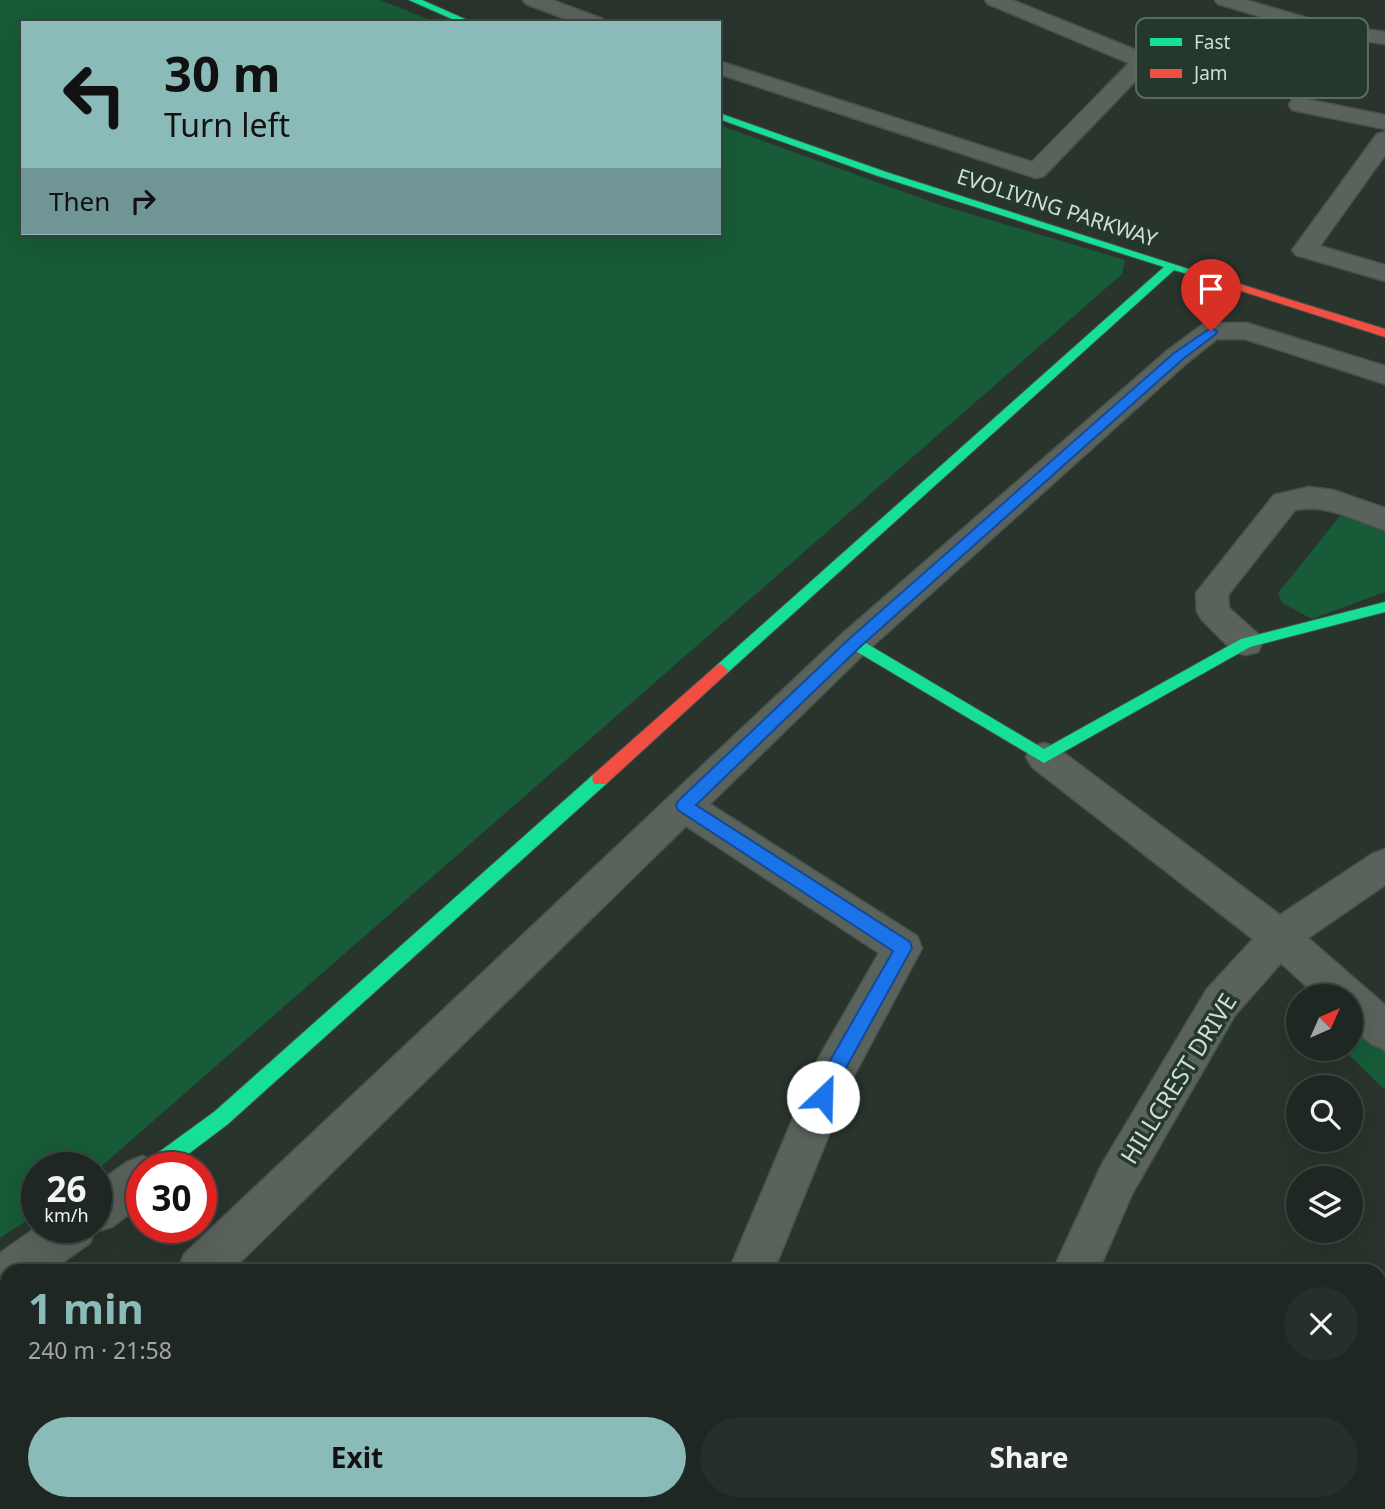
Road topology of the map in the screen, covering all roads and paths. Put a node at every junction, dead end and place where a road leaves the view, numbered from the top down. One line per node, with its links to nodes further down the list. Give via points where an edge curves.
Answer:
1 (414, 0): 6 (street)
2 (533, 0): 7 (street)
3 (995, 0): 8 (street)
4 (1225, 0): 5 (street)
5 (1283, 18)
6 (465, 21)
7 (591, 21)
8 (1136, 58)
9 (721, 68): 10 (street, via 1036,171)
10 (1136, 68)
11 (1300, 105): 13 (street)
12 (721, 117): 15 (street, EVOLIVING PARKWAY, via 882,174)
13 (1385, 121)
14 (1385, 139): 16 (street, via 1305,250)
15 (1171, 266): 17 (street, EVOLIVING PARKWAY); 30 (street, via 221,1118)
16 (1385, 273)
17 (1385, 333)
18 (1385, 375): 21 (street, via 1247,331 1211,331)
19 (1385, 519): 22 (street, via 1333,500 1309,497 1285,502 1212,593 1213,612)
20 (1385, 607): 22 (street)
21 (854, 643): 23 (street); 24 (street)
22 (1246, 643): 23 (street)
23 (1044, 757): 26 (street)
24 (684, 806): 33 (street); 34 (street, via 903,948 833,1073)
25 (1385, 865): 26 (street, HILLCREST DRIVE)
26 (1279, 937): 27 (street); 35 (street, HILLCREST DRIVE, via 1221,1002 1117,1180)
27 (1332, 984)
28 (1363, 1012): 29 (street)
29 (1385, 1031)
30 (175, 1152)
31 (52, 1243): 32 (street)
32 (23, 1264)
33 (206, 1264)
34 (754, 1264)
35 (1079, 1264)

